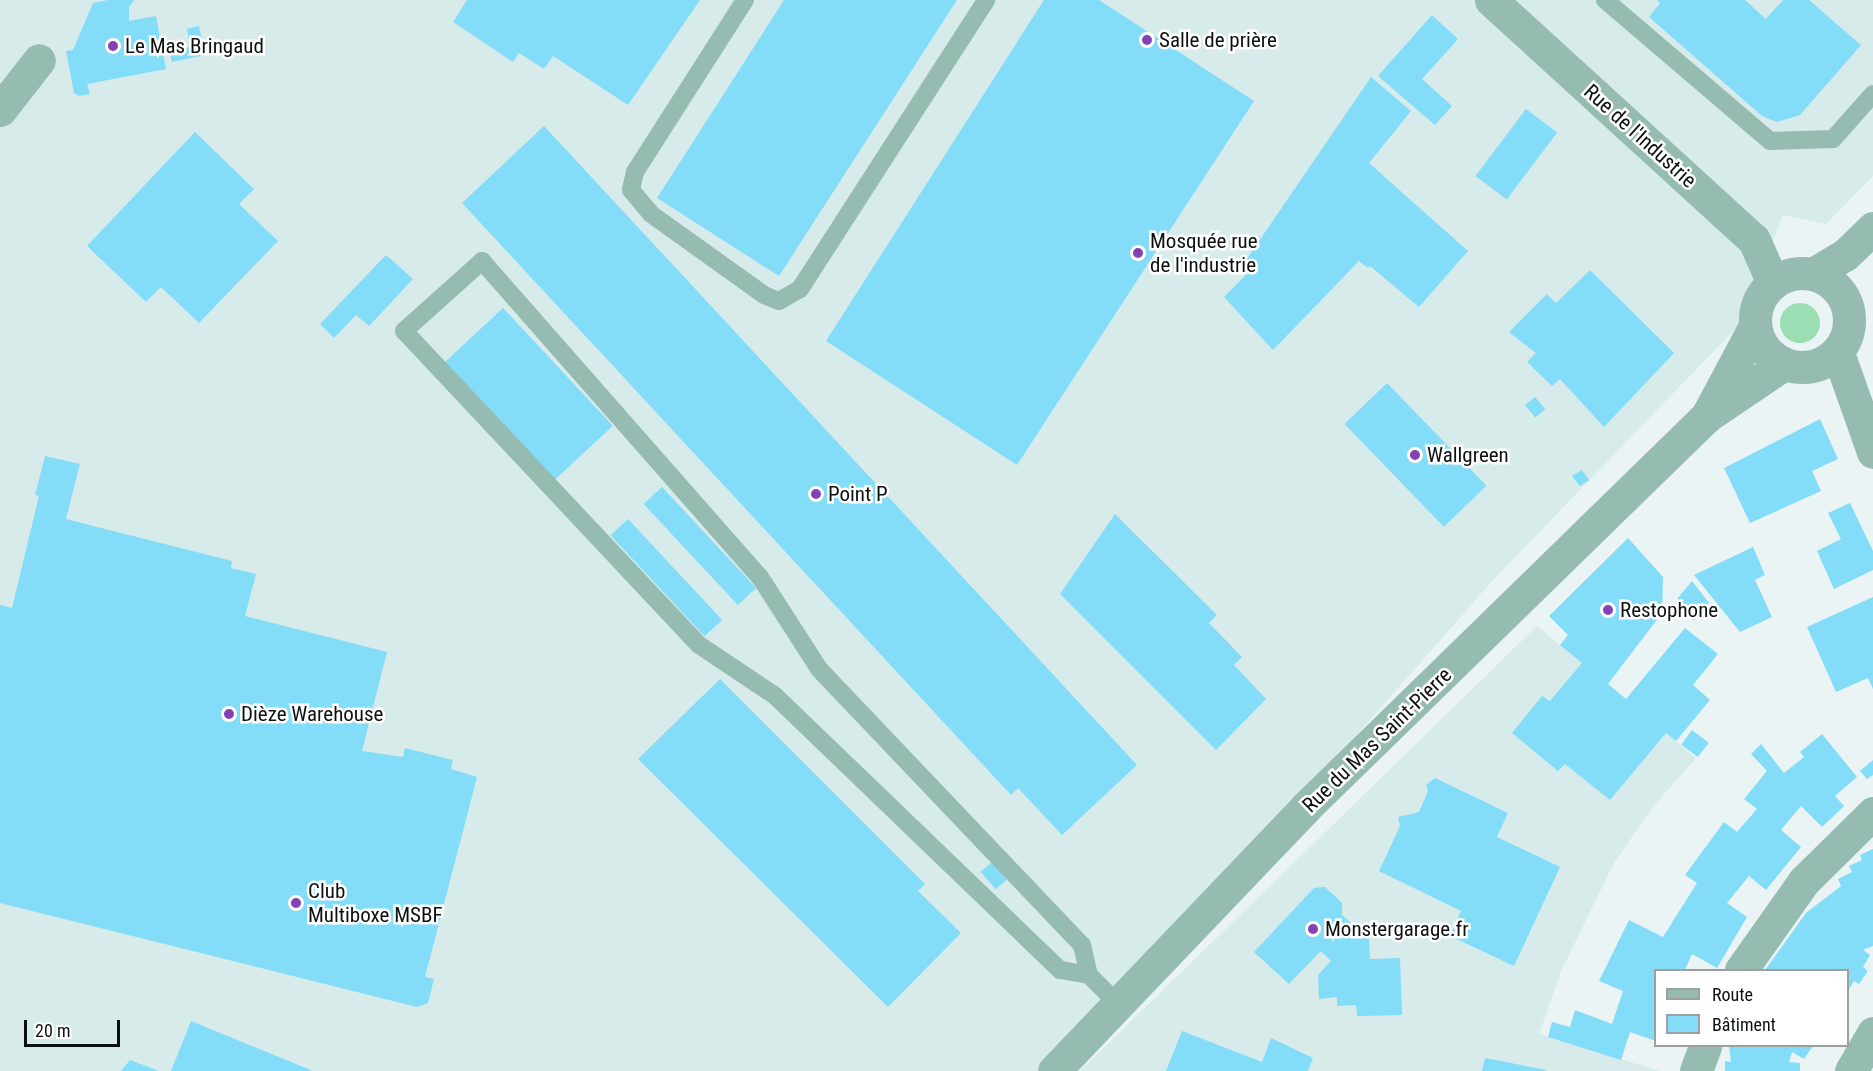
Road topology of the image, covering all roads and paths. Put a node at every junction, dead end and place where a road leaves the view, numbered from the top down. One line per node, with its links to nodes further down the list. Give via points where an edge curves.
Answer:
1 (745, 0): 2 (lane, via 635,172 632,190 651,214 779,302 800,289)
2 (986, 0)
3 (1491, 0): 11 (street, Rue de l'Industrie, via 1754,240)
4 (1605, 0): 6 (lane, via 1770,141 1833,139)
5 (39, 60): 7 (street)
6 (1873, 94)
7 (0, 110)
8 (1873, 228): 10 (street, via 1845,255)
9 (1873, 238): 12 (street)
10 (1813, 274): 11 (street, via 1787,275); 12 (street, via 1831,282)
11 (1773, 283): 13 (street, via 1762,295)
12 (1844, 297): 14 (street, via 1850,326)
13 (1755, 326): 15 (street, via 1764,349); 16 (street, Rue du Mas Saint-Pierre)
14 (1827, 360): 15 (street); 17 (street)
15 (1784, 364): 16 (street, Rue du Mas Saint-Pierre)
16 (1707, 416): 21 (street, Rue du Mas Saint-Pierre, via 1305,808)
17 (1873, 452)
18 (1873, 813): 19 (street, via 1804,881)
19 (1742, 969)
20 (1089, 975): 20 (lane, via 1060,970 774,695 699,645 404,331 482,261 760,577 819,669 1082,945); 21 (lane)
21 (1116, 1002): 24 (street, Rue du Mas Saint-Pierre)
22 (1873, 1033): 26 (street)
23 (1705, 1047): 25 (street)
24 (1054, 1071)
25 (1696, 1071)
26 (1851, 1071)

